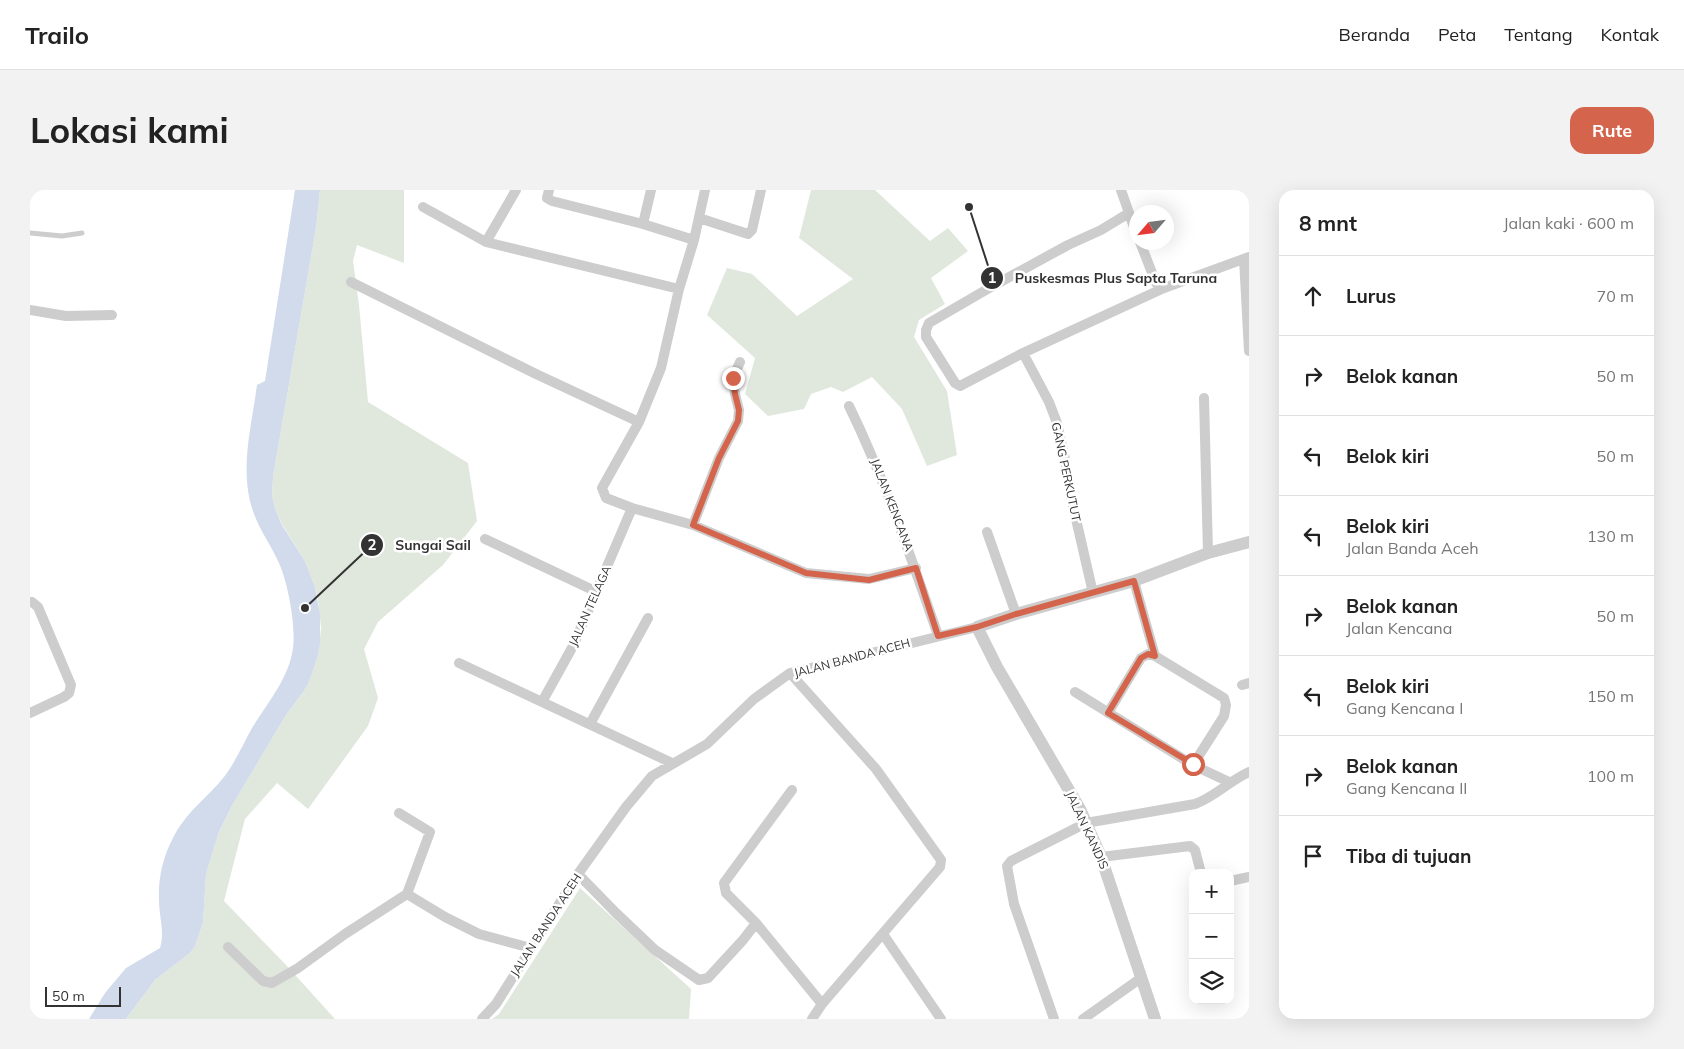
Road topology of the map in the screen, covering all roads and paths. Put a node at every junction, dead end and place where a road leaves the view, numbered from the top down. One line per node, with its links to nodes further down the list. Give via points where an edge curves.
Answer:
1 (516, 190): 14 (street)
2 (549, 190): 10 (street, via 547,198 552,201)
3 (651, 190): 10 (street)
4 (705, 190): 9 (street)
5 (761, 190): 9 (street, via 752,230 748,234)
6 (1121, 190): 8 (street)
7 (423, 207): 14 (street)
8 (1129, 213): 23 (street, via 928,323 926,330 926,337 960,386)
9 (699, 218): 13 (street)
10 (643, 224): 13 (street)
11 (30, 233): 12 (lane, via 62,236)
12 (82, 233)
13 (694, 240): 19 (street)
14 (486, 242): 19 (street)
15 (1143, 250): 18 (street, via 1156,283)
16 (1246, 258): 18 (street); 22 (street)
17 (351, 282): 27 (street)
18 (1164, 288): 23 (street)
19 (679, 289): 27 (street, via 661,368)
20 (30, 310): 21 (street, via 66,316)
21 (112, 315)
22 (1249, 351)
23 (1023, 353): 37 (street, GANG PERKUTUT, via 1057,423)
24 (740, 362): 29 (street, via 733,378 738,421 719,458)
25 (1204, 398): 33 (street)
26 (849, 406): 34 (street, JALAN KENCANA)
27 (639, 422): 28 (street, via 602,488 606,498)
28 (632, 508): 29 (street); 36 (street, JALAN TELAGA)
29 (693, 525): 34 (street, via 806,573 869,580)
30 (988, 532): 39 (street)
31 (485, 539): 36 (street)
32 (1249, 542): 33 (street, JALAN BANDA ACEH)
33 (1208, 553): 35 (street, JALAN BANDA ACEH)
34 (916, 568): 42 (street, JALAN KENCANA)
35 (1134, 581): 37 (street, JALAN BANDA ACEH); 43 (street)
36 (597, 592): 47 (street, JALAN TELAGA, via 574,646)
37 (1094, 593): 39 (street, JALAN BANDA ACEH)
38 (30, 602): 48 (street, via 38,607 71,685 64,697)
39 (1016, 614): 41 (street, JALAN BANDA ACEH)
40 (648, 618): 50 (street)
41 (977, 627): 42 (street, JALAN BANDA ACEH); 57 (street, JALAN KANDIS)
42 (938, 636): 45 (street, JALAN BANDA ACEH)
43 (1155, 656): 49 (street, via 1148,654 1141,658); 52 (street, via 1224,698 1224,716)
44 (459, 663): 47 (street)
45 (790, 673): 51 (street, JALAN BANDA ACEH, via 754,699 707,744); 65 (street, via 876,769 940,860 940,867)
46 (1075, 692): 49 (street)
47 (542, 702): 50 (street)
48 (30, 713)
49 (1108, 713): 52 (street)
50 (590, 724): 51 (street)
51 (672, 763): 60 (street, JALAN BANDA ACEH, via 648,780)
52 (1193, 764): 54 (street)
53 (1249, 772): 54 (street)
54 (1229, 782): 57 (street, via 1209,799 1195,804)
55 (792, 790): 64 (street, via 724,883 726,893)
56 (399, 813): 63 (street, via 430,832)
57 (1086, 823): 58 (street, JALAN KANDIS); 73 (street, via 1007,866 1014,904)
58 (1101, 857): 59 (street, via 1190,846 1195,850); 68 (street, JALAN KANDIS)
59 (1200, 869)
60 (578, 874): 64 (street, via 655,950 699,980 708,978); 67 (street, JALAN BANDA ACEH)
61 (1249, 877): 62 (street)
62 (1234, 879)
63 (406, 894): 66 (street, via 272,983 262,981); 67 (street, via 479,934)
64 (756, 923): 69 (street)
65 (883, 934): 69 (street); 72 (street)
66 (228, 947)
67 (531, 948): 70 (street, JALAN BANDA ACEH, via 496,1004)
68 (1141, 978): 74 (street); 75 (street, JALAN KANDIS)
69 (822, 1004): 71 (street)
70 (482, 1019)
71 (812, 1019)
72 (942, 1019)
73 (1054, 1019)
74 (1083, 1019)
75 (1155, 1019)

